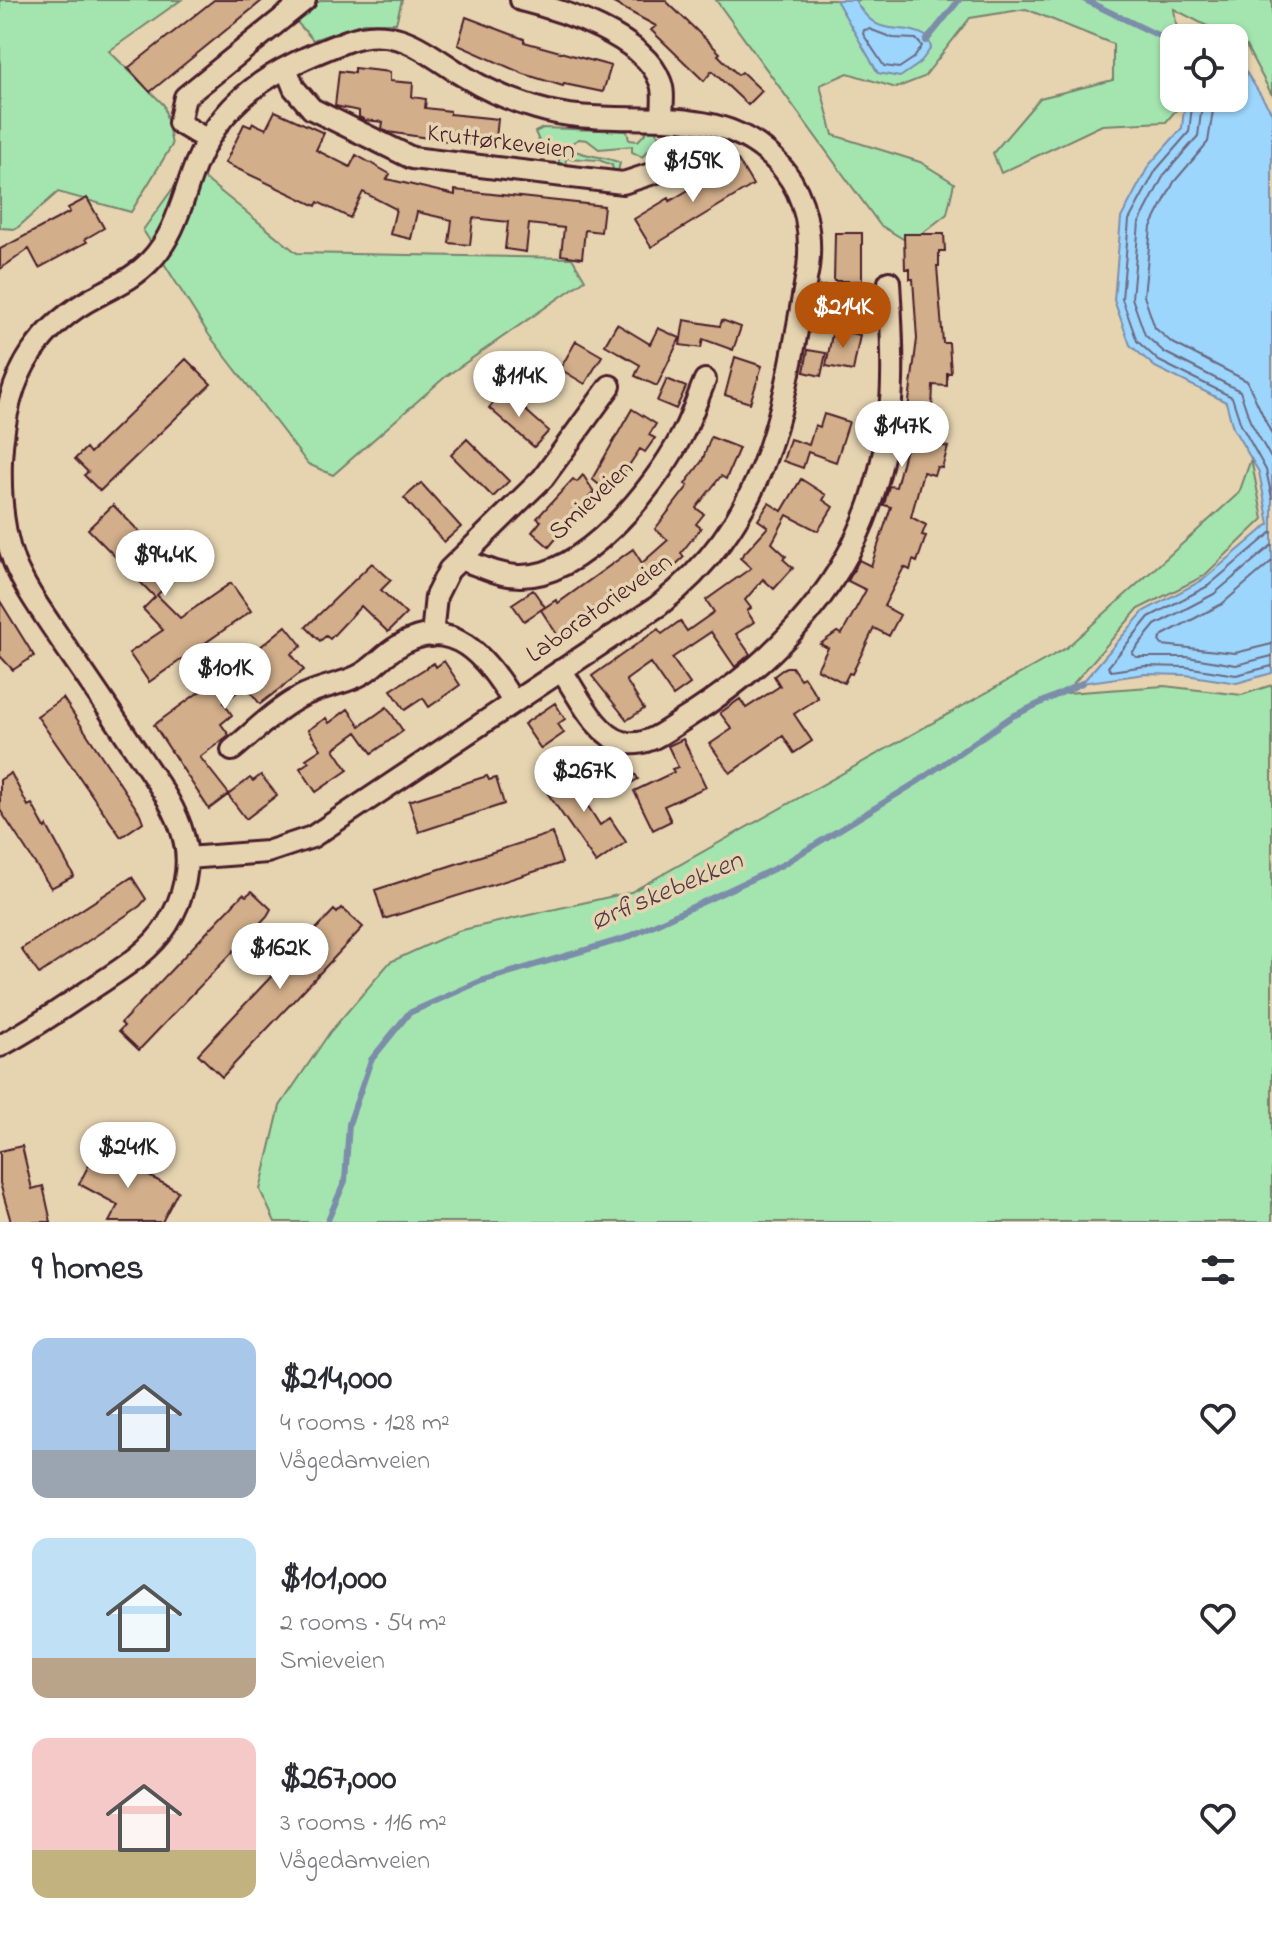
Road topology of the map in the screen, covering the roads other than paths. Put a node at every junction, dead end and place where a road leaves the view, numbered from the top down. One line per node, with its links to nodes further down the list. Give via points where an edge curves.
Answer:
1 (305, 0): 5 (street, via 185,97 179,123)
2 (521, 0): 4 (street, via 592,23 641,57 660,79)
3 (286, 68): 4 (street, Laboratorieveien, via 352,39 382,35 407,40 475,83 531,107 569,115); 5 (street, Laboratorieveien, via 235,101); 6 (street, Kruttørkeveien, via 312,109 412,158 623,183 657,172)
4 (662, 119): 12 (street, Laboratorieveien, via 732,130 783,169 806,218 810,255 805,288 767,456 735,523 705,564 674,592)
5 (206, 139): 15 (street, Laboratorieveien, via 173,228 159,251 132,277 70,312 23,366 6,417 1,478 4,525 22,578 158,783 179,823)
6 (687, 147)
7 (889, 282): 12 (street, via 893,406 875,486 831,585 790,637 709,704 641,744 608,735)
8 (705, 380): 10 (street, Smieveien, via 655,478 575,558 547,572 517,576)
9 (610, 386): 10 (street, Smieveien, via 543,478)
10 (460, 559): 11 (street, Smieveien, via 440,585)
11 (432, 636): 13 (street, via 460,641 476,651); 14 (street, via 406,642 350,680 302,695)
12 (561, 670): 13 (street, Laboratorieveien)
13 (513, 702): 15 (street, Laboratorieveien, via 312,837 267,852)
14 (232, 750)
15 (187, 858): 16 (street, Laboratorieveien, via 179,902 158,937 135,958)
16 (0, 1046)

